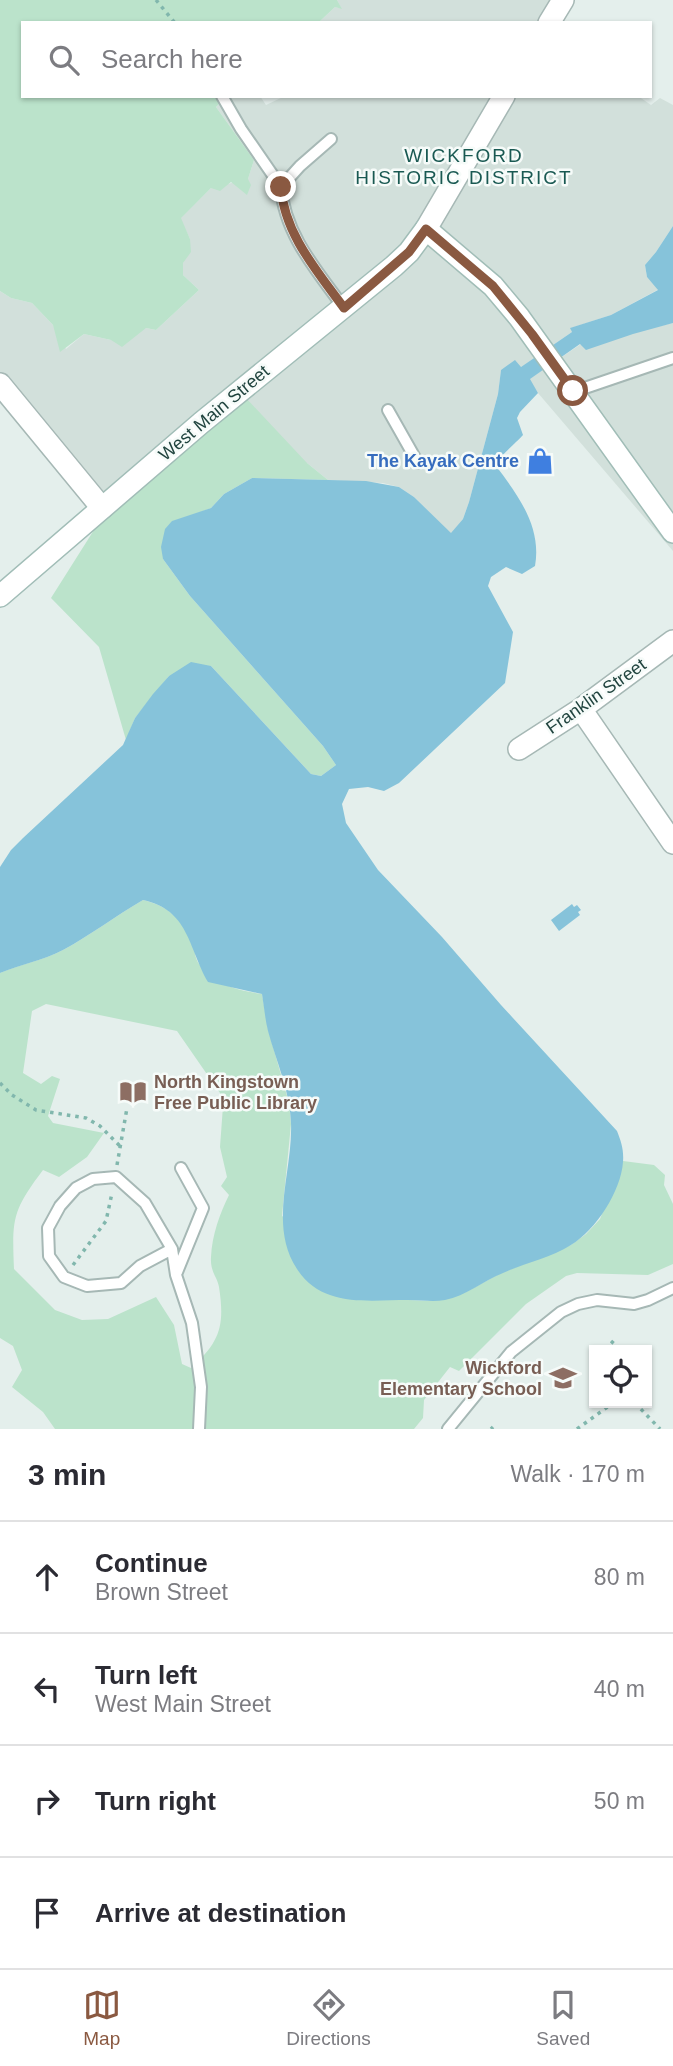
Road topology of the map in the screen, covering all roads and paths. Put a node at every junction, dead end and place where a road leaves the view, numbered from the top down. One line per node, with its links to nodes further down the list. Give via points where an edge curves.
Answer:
1 (156, 0): 3 (path)
2 (563, 0): 4 (main road)
3 (173, 21)
4 (550, 21)
5 (223, 98): 8 (lane)
6 (503, 98): 9 (main road, West Main Street)
7 (331, 139): 8 (lane)
8 (281, 187): 10 (lane, via 298,241)
9 (426, 229): 10 (main road, West Main Street, via 409,252); 13 (main road, via 493,286)
10 (344, 308): 16 (main road, West Main Street)
11 (673, 358): 13 (lane)
12 (0, 384): 16 (main road)
13 (573, 391): 17 (main road)
14 (388, 410): 15 (lane)
15 (418, 463)
16 (102, 508): 18 (main road, West Main Street)
17 (673, 532)
18 (1, 594)
19 (673, 641): 20 (main road, Franklin Street)
20 (582, 709): 21 (main road, Franklin Street); 22 (main road)
21 (519, 749)
22 (673, 843)
23 (0, 1083): 25 (path, via 36,1110 86,1118)
24 (127, 1108): 25 (path)
25 (121, 1147): 27 (path)
26 (181, 1168): 29 (lane, via 202,1208)
27 (116, 1177): 28 (lane, via 145,1203); 30 (path, via 106,1221); 30 (lane, via 93,1179 76,1188 48,1228 49,1256)
28 (172, 1249): 29 (lane); 30 (lane, via 121,1283 87,1286)
29 (176, 1275): 36 (lane, via 191,1323 201,1387)
30 (64, 1276)
31 (673, 1288): 37 (lane, via 634,1304 597,1300 561,1312 511,1353)
32 (611, 1341): 33 (path)
33 (615, 1345)
34 (606, 1408): 38 (path)
35 (640, 1408): 39 (path)
36 (199, 1429)
37 (448, 1429)
38 (577, 1429)
39 (660, 1429)

